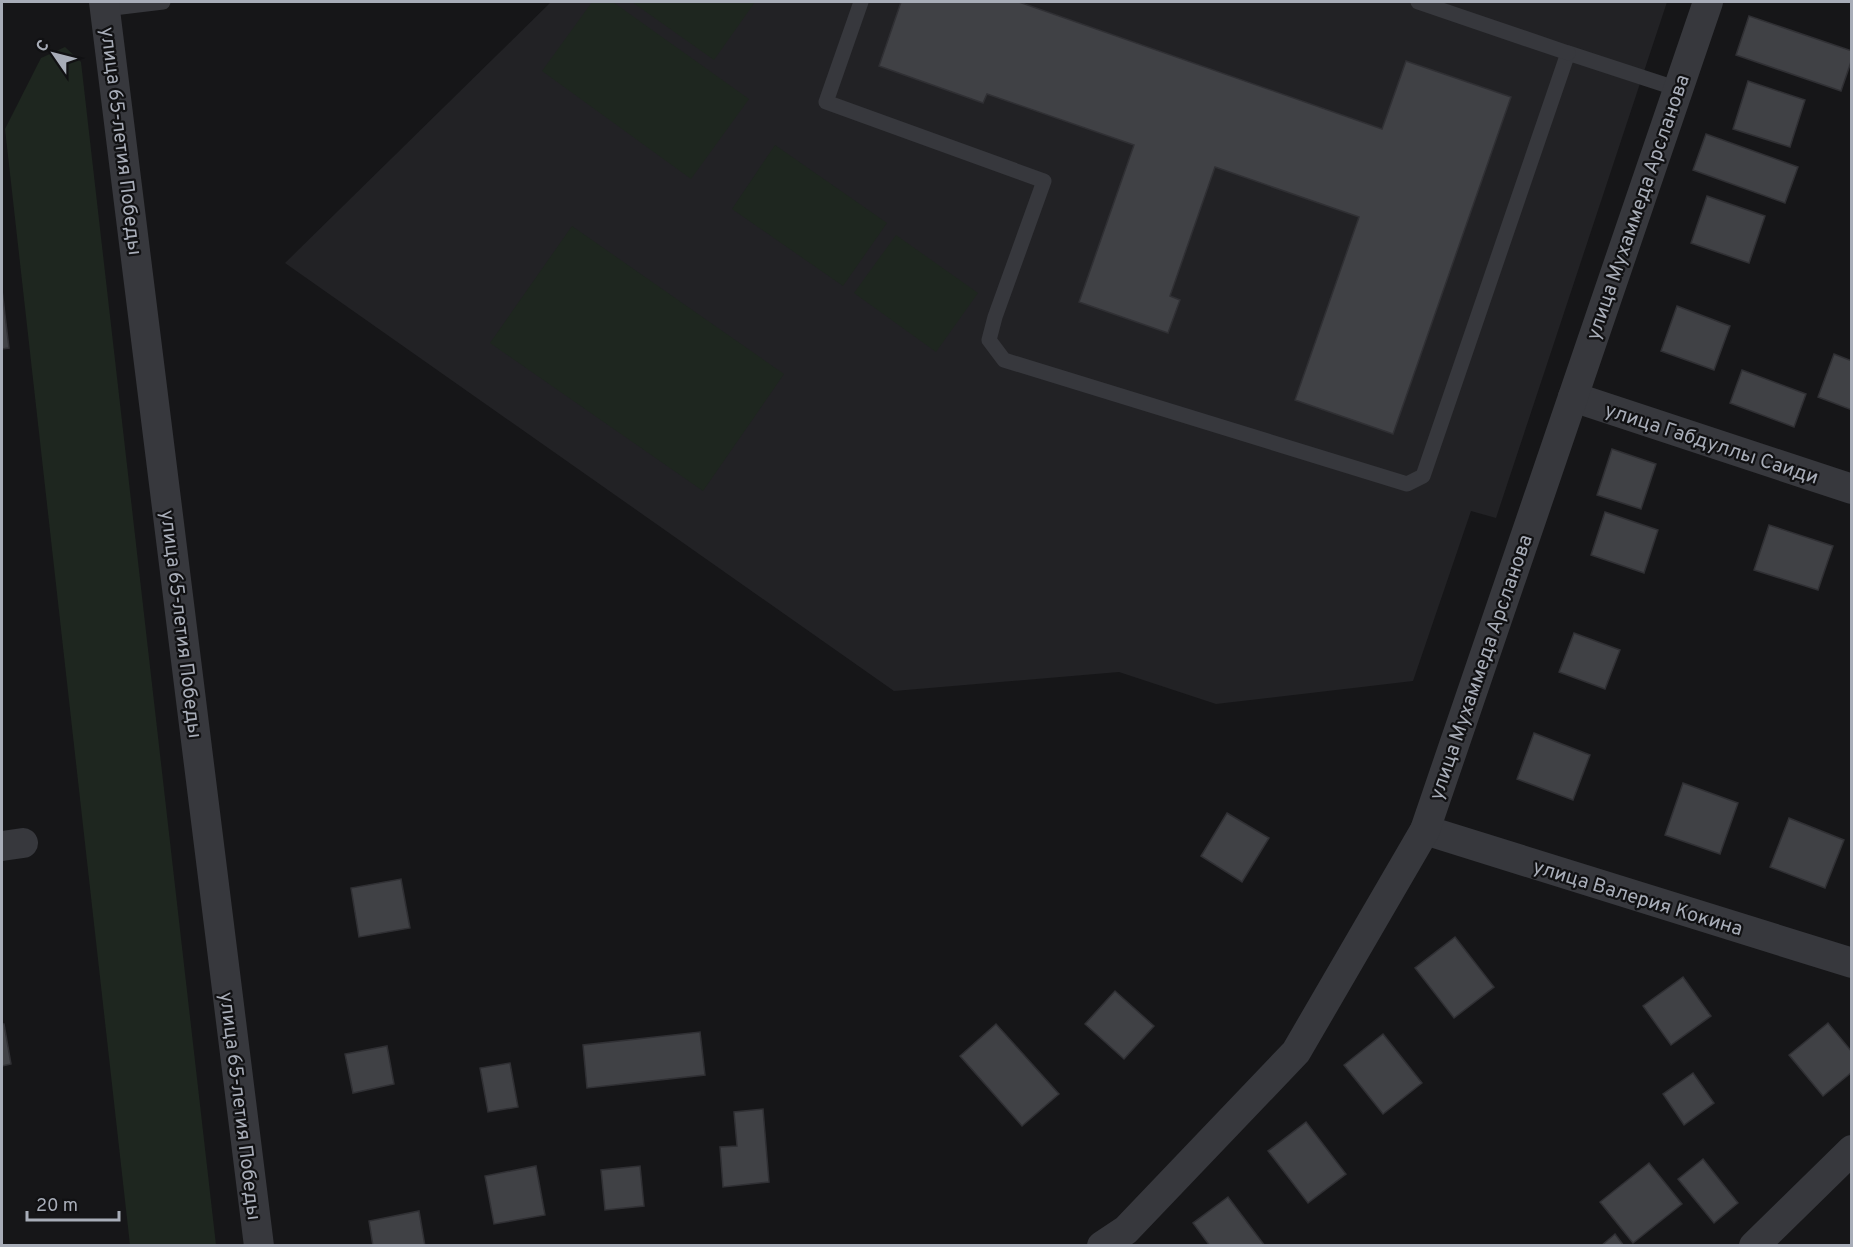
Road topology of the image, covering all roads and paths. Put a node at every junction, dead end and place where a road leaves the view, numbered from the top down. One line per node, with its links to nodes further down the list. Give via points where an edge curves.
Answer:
1 (163, 2): 5 (lane)
2 (861, 2): 6 (lane, via 826,102 1044,182 989,340 1004,360 1407,484 1424,476)
3 (1418, 2): 6 (lane)
4 (1708, 2): 7 (street, улица Мухаммеда Арсланова)
5 (105, 5): 14 (street, улица 65-летия Победы)
6 (1568, 52): 7 (lane)
7 (1678, 89): 8 (street, улица Мухаммеда Арсланова)
8 (1573, 397): 9 (street, улица Габдуллы Саиди); 10 (street, улица Мухаммеда Арсланова)
9 (1851, 489)
10 (1425, 830): 11 (street, улица Валерия Кокина); 13 (street, улица Мухаммеда Арсланова, via 1296,1052)
11 (1851, 963)
12 (1851, 1150): 15 (street)
13 (1122, 1240)
14 (259, 1245)
15 (1754, 1245)

